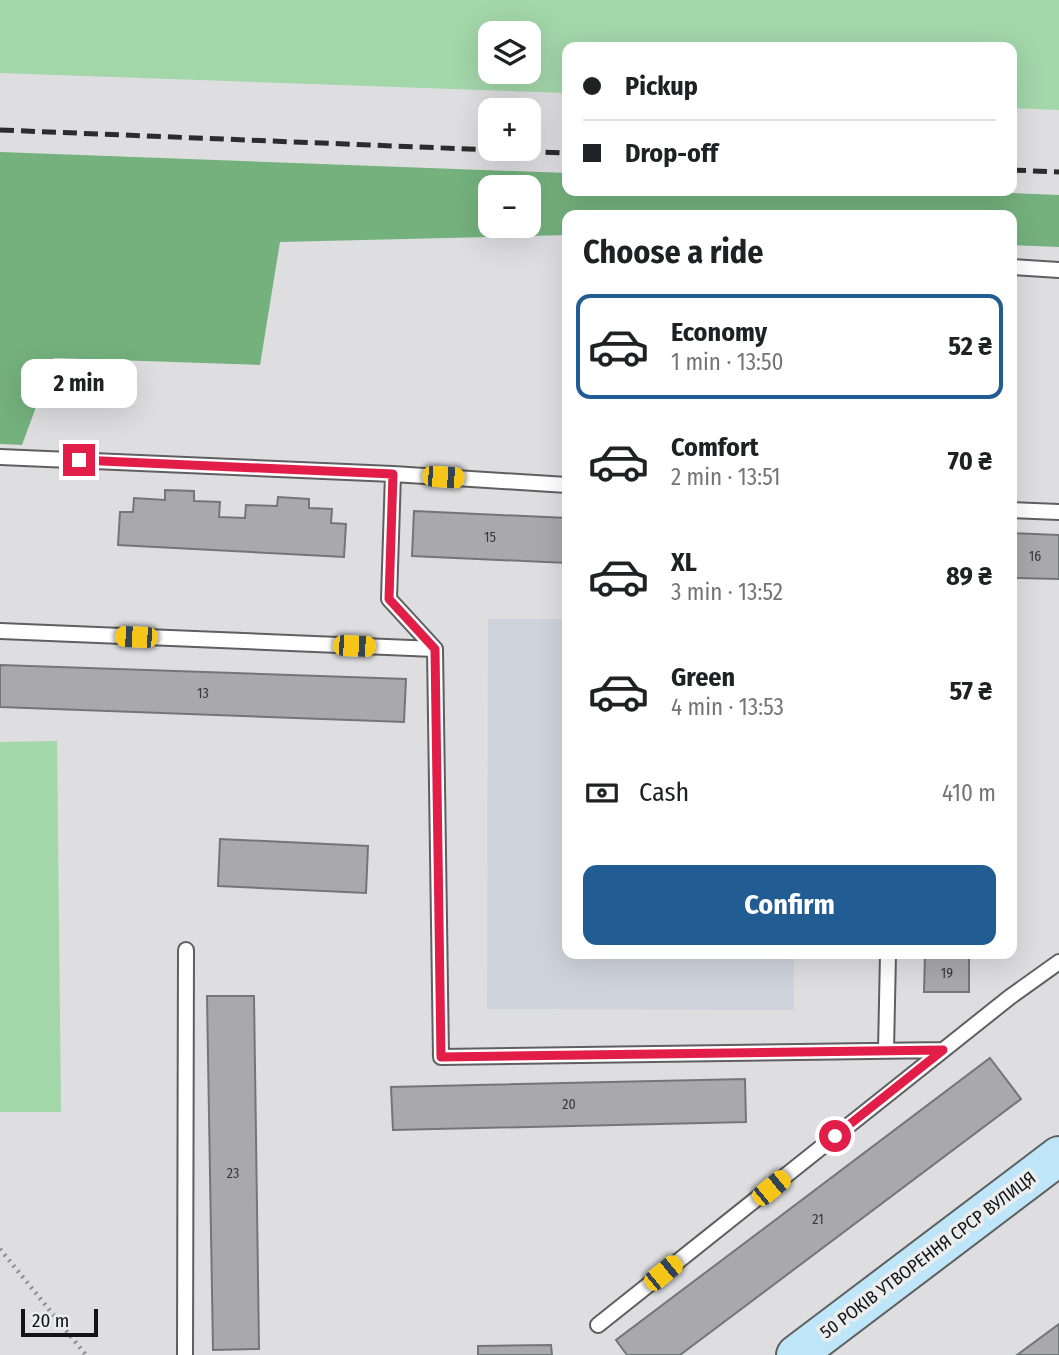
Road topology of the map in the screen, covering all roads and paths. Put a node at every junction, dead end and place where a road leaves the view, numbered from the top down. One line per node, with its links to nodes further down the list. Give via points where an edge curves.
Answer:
1 (1017, 267): 2 (lane)
2 (1059, 270)
3 (0, 457): 4 (lane)
4 (393, 474): 5 (lane); 9 (lane, via 389,599)
5 (562, 485)
6 (1017, 510): 7 (lane)
7 (1059, 512)
8 (0, 631): 9 (lane)
9 (435, 649): 14 (lane, via 441,1057)
10 (186, 950): 19 (lane)
11 (888, 959): 14 (lane)
12 (1059, 962): 13 (lane)
13 (943, 1050): 14 (lane); 17 (lane)
14 (886, 1051)
15 (1059, 1156): 20 (main road, 50 РОКІВ УТВОРЕННЯ СРСР ВУЛИЦЯ)
16 (0, 1249): 18 (path)
17 (598, 1325)
18 (86, 1355)
19 (185, 1355)
20 (796, 1355)

